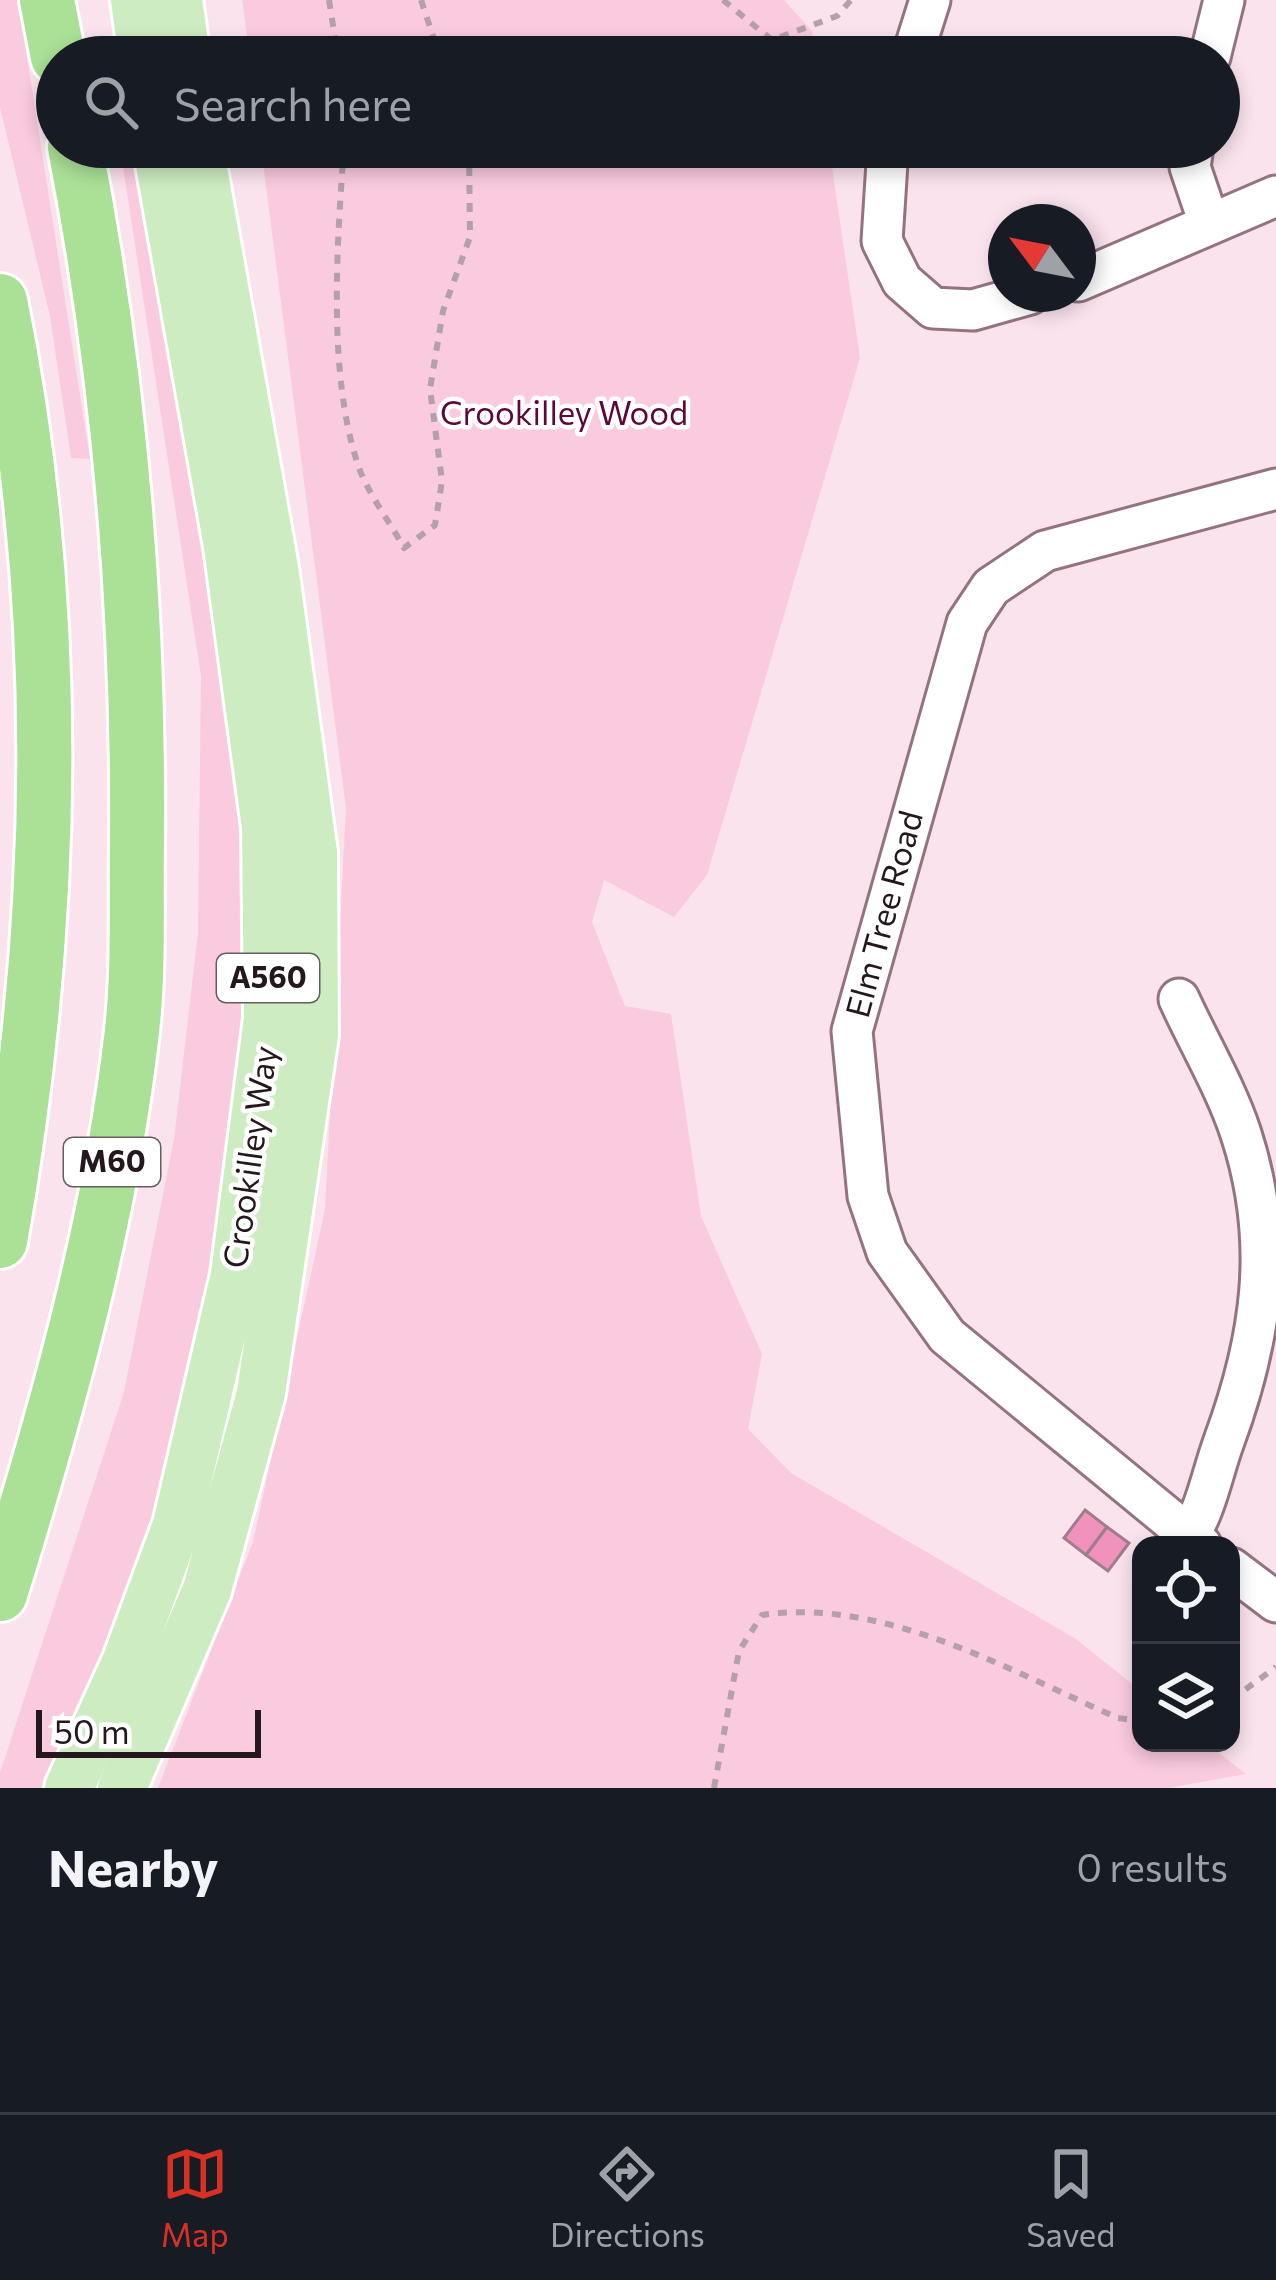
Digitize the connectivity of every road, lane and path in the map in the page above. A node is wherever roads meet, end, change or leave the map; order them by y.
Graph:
1 (47, 0) edge
2 (135, 0) edge
3 (178, 0) edge
4 (329, 0) edge
5 (421, 0) edge
6 (723, 0) edge
7 (850, 0) edge
8 (1224, 0) edge
9 (925, 3) edge
10 (54, 36) edge
11 (140, 36) edge
12 (183, 36) edge
13 (335, 36) edge
14 (433, 36) edge
15 (767, 36) edge
16 (783, 36) edge
17 (917, 36) edge
18 (1215, 36) edge
19 (78, 168) edge
20 (161, 168) edge
21 (203, 168) edge
22 (343, 168) edge
23 (469, 168) edge
24 (887, 168) edge
25 (1190, 168) edge
26 (1276, 196) edge
27 (1209, 223) junction
28 (1096, 272) edge
29 (0, 301) edge
30 (988, 306) edge
31 (1276, 489) edge
32 (0, 513) edge
33 (38, 620) junction
34 (1179, 999) dead end
35 (0, 1241) edge
36 (1190, 1536) edge
37 (1196, 1536) edge
38 (1240, 1575) edge
39 (0, 1594) edge
40 (1276, 1602) edge
41 (1276, 1667) edge
42 (1240, 1693) edge
43 (1132, 1720) edge
44 (69, 1788) edge
45 (122, 1788) edge
46 (714, 1788) edge

1 - 10 highway
2 - 11 main road
3 - 12 main road
4 - 13 path
5 - 14 path
6 - 15 path
7 - 16 path
8 - 18 street
9 - 17 street
19 - 39 highway, M60
20 - 44 main road, Crookilley Way / A560
21 - 45 main road, Crookilley Way / A560
22 - 23 path
24 - 30 street
25 - 27 street
26 - 27 street
27 - 28 street
29 - 33 highway, M60
31 - 36 street, Elm Tree Road
32 - 33 highway, M60
33 - 35 highway, M60
34 - 37 street
38 - 40 street
41 - 42 path
43 - 46 path

